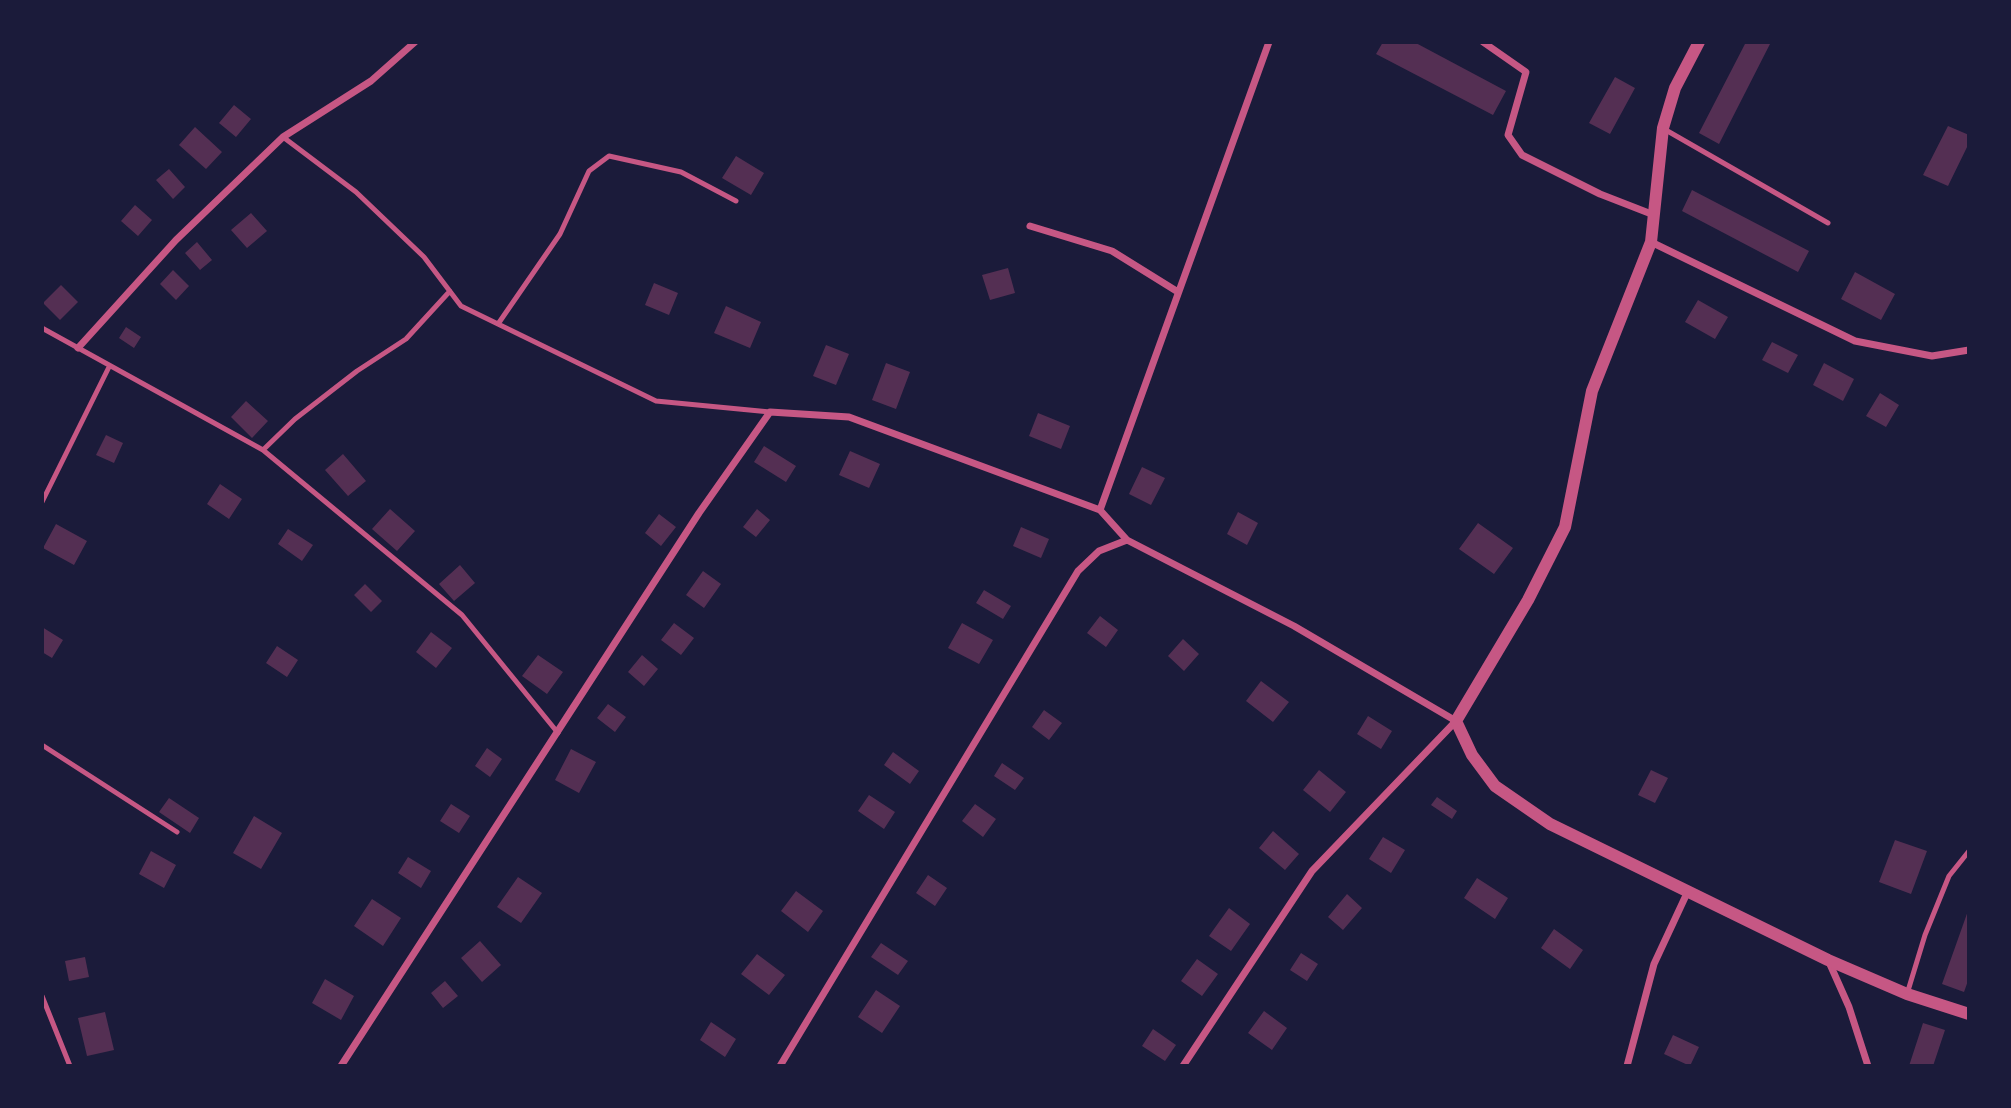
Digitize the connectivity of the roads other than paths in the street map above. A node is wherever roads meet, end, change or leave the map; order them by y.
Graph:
1 (415, 42) edge
2 (1269, 42) edge
3 (1483, 42) edge
4 (1699, 42) edge
5 (1662, 128) junction
6 (283, 137) junction
7 (736, 201) dead end
8 (1654, 215) junction
9 (1829, 223) dead end
10 (1030, 226) dead end
11 (1651, 242) junction
12 (450, 291) junction
13 (1178, 292) junction
14 (498, 324) junction
15 (42, 328) edge
16 (78, 348) junction
17 (1969, 350) edge
18 (110, 367) junction
19 (770, 412) junction
20 (263, 450) junction
21 (42, 502) edge
22 (1100, 510) junction
23 (1127, 540) junction
24 (1456, 721) junction
25 (558, 733) junction
26 (42, 745) edge
27 (177, 832) dead end
28 (1969, 851) edge
29 (1688, 891) junction
30 (1828, 960) junction
31 (1907, 994) junction
32 (42, 996) edge
33 (1969, 1014) edge
34 (70, 1066) edge
35 (341, 1066) edge
36 (780, 1066) edge
37 (1183, 1066) edge
38 (1627, 1066) edge
39 (1868, 1066) edge

1 - 6 street
2 - 13 street
3 - 8 street
4 - 5 street
5 - 8 street
5 - 9 lane
6 - 12 lane
6 - 16 street
7 - 14 lane
8 - 11 street
10 - 13 street
11 - 17 street
11 - 24 street
12 - 14 lane
12 - 20 lane
13 - 22 street
14 - 19 lane
15 - 16 lane
16 - 18 lane
18 - 20 lane
18 - 21 lane
19 - 22 street
19 - 25 street
20 - 25 lane
22 - 23 street
23 - 24 street
23 - 36 street
24 - 29 street
24 - 37 street
25 - 35 street
26 - 27 lane
28 - 31 lane
29 - 30 street
29 - 38 street
30 - 31 street
30 - 39 street
31 - 33 street
32 - 34 lane

